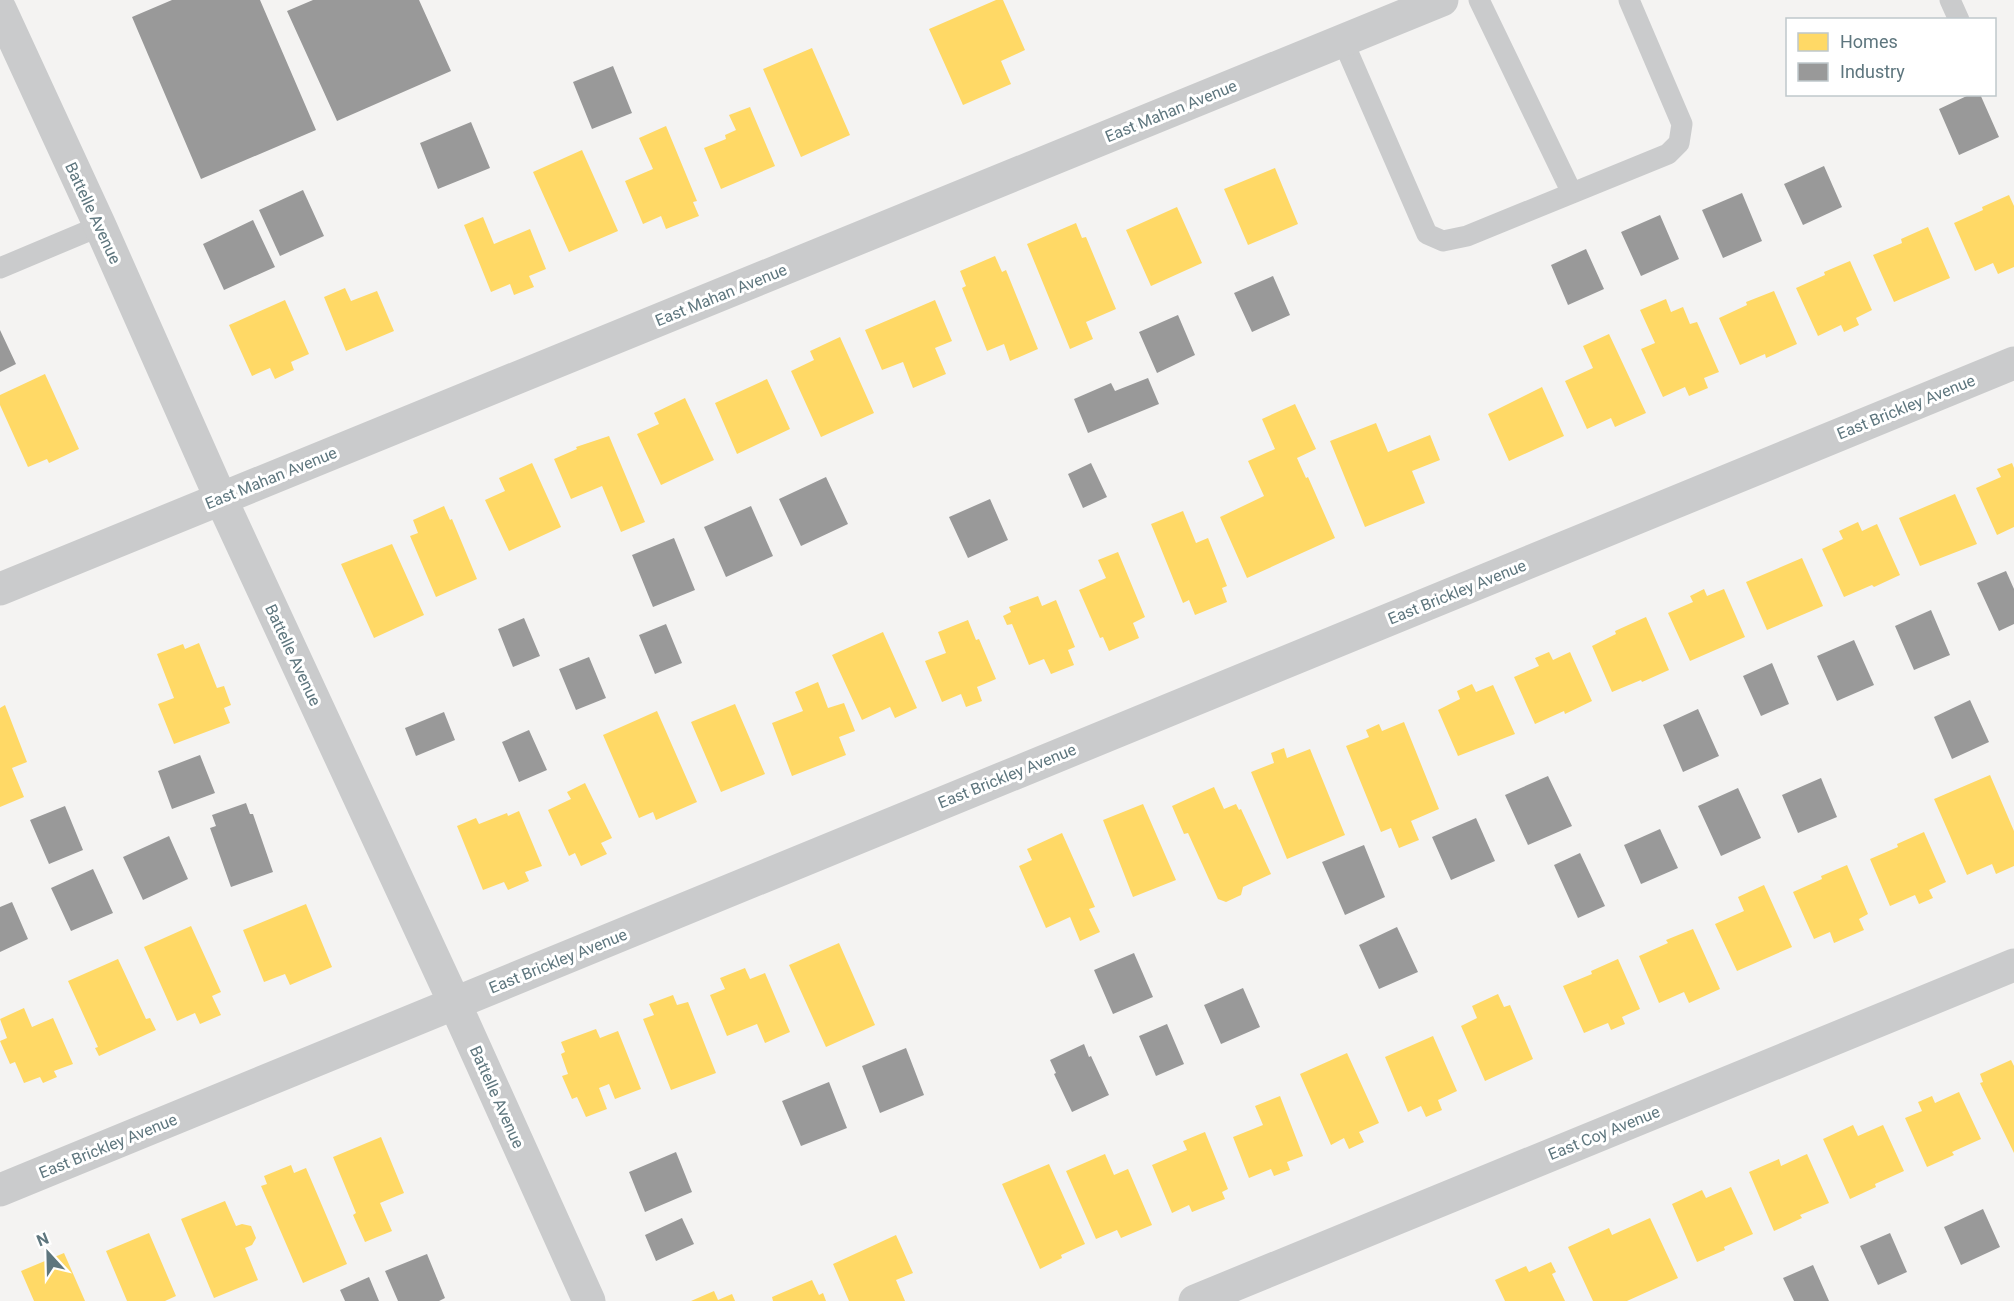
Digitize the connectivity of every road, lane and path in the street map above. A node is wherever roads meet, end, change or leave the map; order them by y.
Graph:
1 (1442, 0) edge
2 (1479, 0) edge
3 (1629, 0) edge
4 (1950, 0) edge
5 (0, 9) edge
6 (1958, 18) edge
7 (1343, 41) junction
8 (1572, 193) junction
9 (100, 226) junction
10 (0, 268) edge
11 (2014, 363) edge
12 (221, 499) junction
13 (0, 589) edge
14 (2014, 964) edge
15 (455, 1004) junction
16 (0, 1190) edge
17 (589, 1301) edge
18 (1195, 1301) edge

1 - 7 street, East Mahan Avenue
2 - 8 lane
3 - 8 lane
4 - 6 lane
5 - 9 street, Battelle Avenue
7 - 8 lane
7 - 12 street, East Mahan Avenue
9 - 10 lane
9 - 12 street, Battelle Avenue
11 - 15 street, East Brickley Avenue
12 - 13 street, East Mahan Avenue
12 - 15 street, Battelle Avenue
14 - 18 street, East Coy Avenue
15 - 16 street, East Brickley Avenue
15 - 17 street, Battelle Avenue

